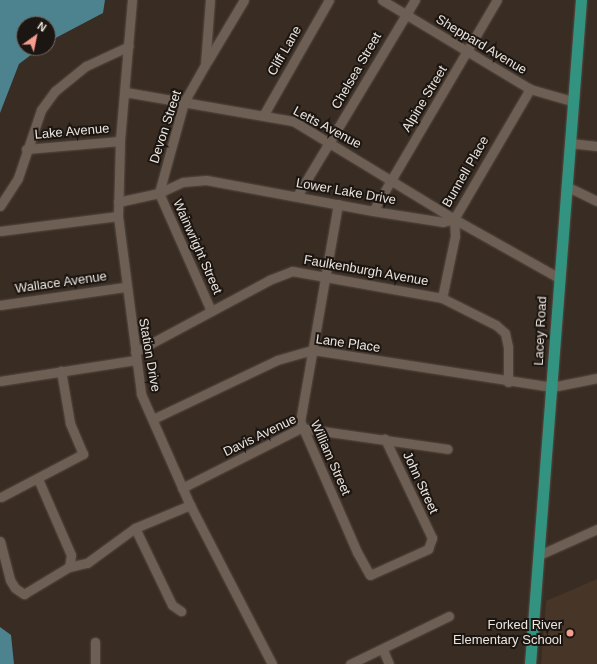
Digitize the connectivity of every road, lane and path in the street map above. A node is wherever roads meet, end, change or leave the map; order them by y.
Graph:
1 (132, 0) edge
2 (210, 0) edge
3 (244, 0) edge
4 (329, 0) edge
5 (382, 0) edge
6 (415, 0) edge
7 (497, 0) edge
8 (581, 0) edge
9 (405, 15) junction
10 (129, 46) junction
11 (468, 52) junction
12 (205, 65) junction
13 (530, 89) junction
14 (125, 92) junction
15 (572, 101) junction
16 (184, 102) junction
17 (264, 114) junction
18 (120, 141) junction
19 (330, 142) junction
20 (568, 143) junction
21 (597, 146) edge
22 (26, 150) junction
23 (393, 180) junction
24 (566, 186) junction
25 (159, 193) junction
26 (297, 196) junction
27 (597, 201) edge
28 (118, 202) junction
29 (338, 204) junction
30 (0, 206) edge
31 (373, 211) junction
32 (118, 216) junction
33 (454, 219) junction
34 (0, 231) edge
35 (326, 276) junction
36 (558, 278) junction
37 (125, 287) junction
38 (442, 298) junction
39 (0, 305) edge
40 (211, 311) junction
41 (313, 350) junction
42 (135, 356) junction
43 (61, 371) junction
44 (597, 378) edge
45 (0, 381) edge
46 (508, 382) junction
47 (552, 387) junction
48 (153, 419) junction
49 (301, 428) junction
50 (385, 440) junction
51 (448, 449) dead end
52 (38, 479) junction
53 (182, 488) junction
54 (0, 496) edge
55 (190, 505) junction
56 (135, 528) junction
57 (597, 529) edge
58 (432, 538) joint
59 (0, 541) edge
60 (539, 555) junction
61 (69, 567) junction
62 (181, 611) dead end
63 (449, 616) dead end
64 (95, 642) dead end
65 (383, 650) junction
66 (96, 664) edge
67 (272, 664) edge
68 (350, 664) edge
69 (390, 664) edge
70 (530, 664) edge

1 - 10 street, Station Drive
2 - 12 street, Devon Street
3 - 12 street
4 - 17 street, Cliff Lane
5 - 9 street, Sheppard Avenue
6 - 9 street, Chelsea Street
7 - 11 street, Alpine Street
8 - 15 main road, Lacey Road
9 - 11 street, Sheppard Avenue
9 - 19 street, Chelsea Street
10 - 14 street, Station Drive
10 - 22 street
11 - 13 street, Sheppard Avenue
11 - 23 street, Alpine Street
12 - 16 street, Devon Street
13 - 15 street, Sheppard Avenue
13 - 33 street, Bunnell Place
14 - 16 street, Letts Avenue
14 - 18 street, Station Drive
15 - 20 main road, Lacey Road
16 - 17 street, Letts Avenue
16 - 25 street, Devon Street
17 - 19 street, Letts Avenue
18 - 22 street, Lake Avenue
18 - 28 street, Station Drive
19 - 23 street, Letts Avenue
19 - 26 street, Chelsea Street
20 - 21 street
20 - 24 main road, Lacey Road
22 - 30 street
23 - 31 street, Alpine Street
23 - 33 street, Letts Avenue
24 - 27 street
24 - 36 main road, Lacey Road
25 - 26 street, Lower Lake Drive
25 - 28 street, Lower Lake Drive
25 - 40 street, Wainwright Street
26 - 29 street, Lower Lake Drive
28 - 32 street, Station Drive
29 - 31 street, Lower Lake Drive
29 - 35 street, William Street
31 - 33 street, Lower Lake Drive
32 - 34 street
32 - 37 street, Station Drive
33 - 36 street
33 - 38 street, Bunnell Place
35 - 38 street, Faulkenburgh Avenue
35 - 40 street, Faulkenburgh Avenue
35 - 41 street, William Street
36 - 47 main road, Lacey Road
37 - 39 street, Wallace Avenue
37 - 42 street, Station Drive
38 - 46 street, Faulkenburgh Avenue
40 - 42 street, Faulkenburgh Avenue
41 - 46 street, Lane Place
41 - 48 street, Lane Place
41 - 49 street, William Street
42 - 43 street, Faulkenburgh Avenue
42 - 48 street, Station Drive
43 - 45 street, Faulkenburgh Avenue
43 - 52 street
44 - 47 street, Lane Place
46 - 47 street, Lane Place
47 - 60 main road, Lacey Road
48 - 53 street, Station Drive
49 - 50 street, Davis Avenue
49 - 53 street, Davis Avenue
49 - 58 street, William Street
50 - 51 street, Davis Avenue
50 - 58 street, John Street
52 - 54 street
52 - 61 street
53 - 55 street, Station Drive
55 - 56 street
55 - 67 street, Station Drive
56 - 61 street
56 - 62 street
57 - 60 street
59 - 61 street
60 - 70 main road, Lacey Road
63 - 65 street
64 - 66 street
65 - 68 street
65 - 69 street

